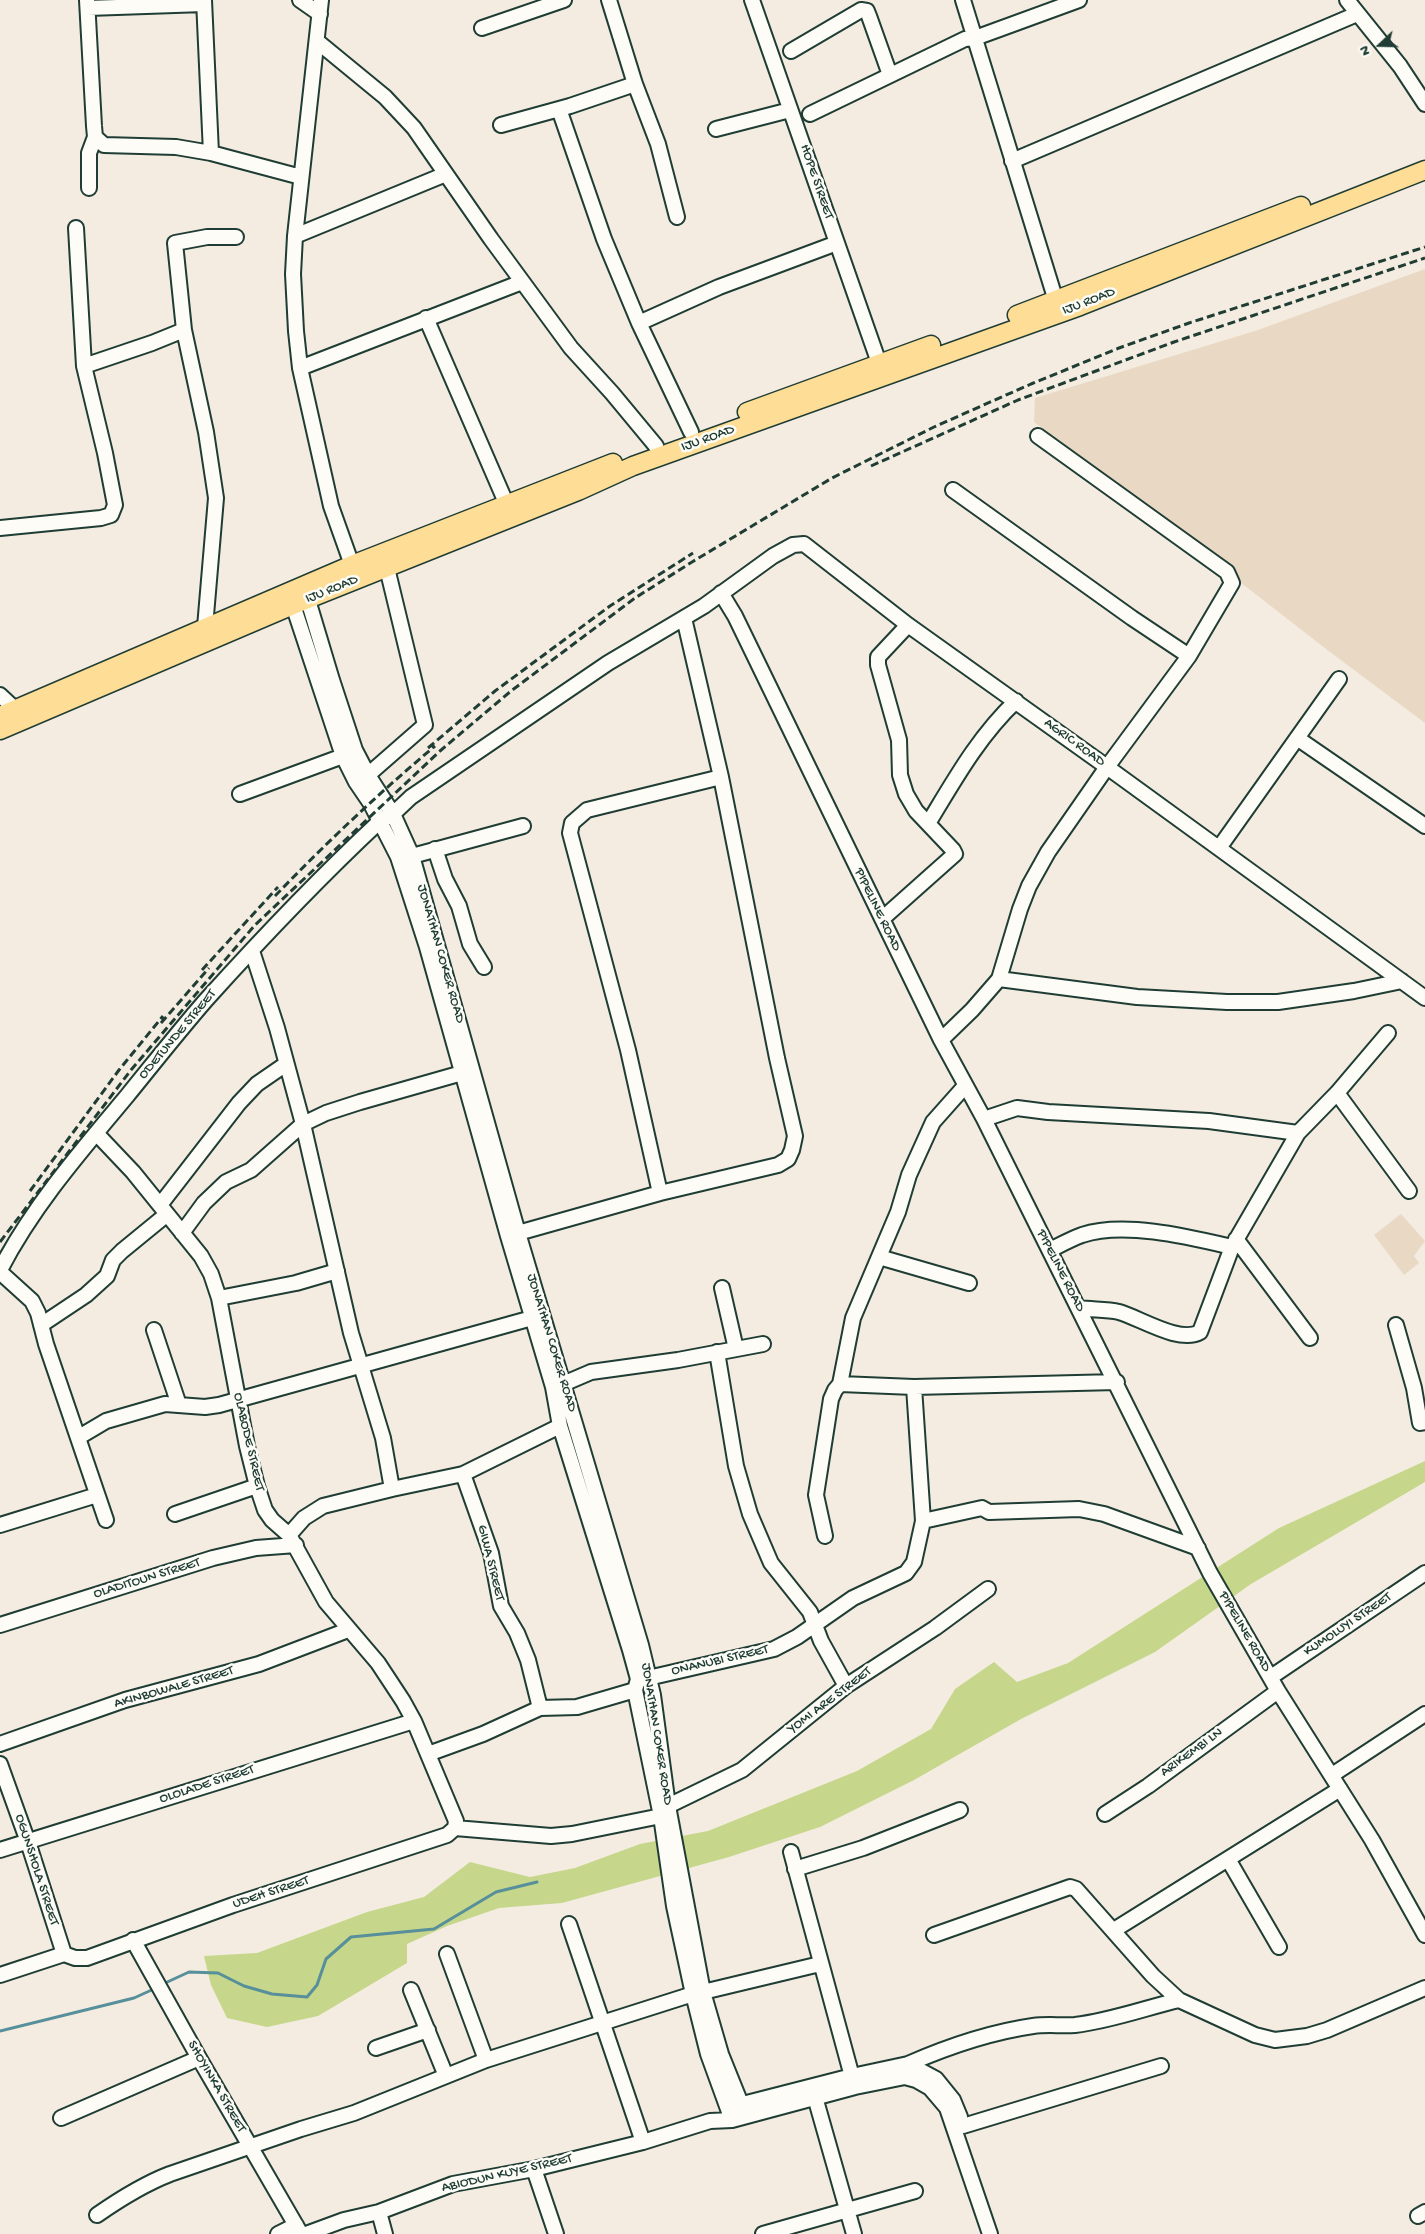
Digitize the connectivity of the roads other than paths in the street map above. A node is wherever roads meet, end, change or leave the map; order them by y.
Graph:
1 (300, 0) edge
2 (321, 0) edge
3 (564, 0) edge
4 (609, 0) edge
5 (752, 0) edge
6 (963, 0) edge
7 (1080, 0) edge
8 (1347, 0) edge
9 (204, 2) edge
10 (88, 4) edge
11 (320, 14) junction
12 (1357, 14) junction
13 (482, 28) dead end
14 (975, 38) junction
15 (318, 42) junction
16 (791, 51) dead end
17 (890, 75) junction
18 (635, 84) junction
19 (1425, 104) edge
20 (560, 109) junction
21 (790, 110) junction
22 (810, 114) dead end
23 (501, 125) dead end
24 (716, 129) dead end
25 (95, 137) junction
26 (211, 153) junction
27 (1425, 158) edge
28 (1012, 161) junction
29 (1414, 170) edge
30 (446, 174) junction
31 (301, 176) junction
32 (89, 188) dead end
33 (677, 218) dead end
34 (76, 228) dead end
35 (295, 236) junction
36 (236, 237) dead end
37 (837, 243) junction
38 (522, 282) junction
39 (1056, 301) junction
40 (426, 318) junction
41 (639, 323) junction
42 (184, 330) junction
43 (879, 364) junction
44 (84, 366) junction
45 (300, 368) junction
46 (691, 432) junction
47 (1038, 436) dead end
48 (656, 446) junction
49 (953, 490) dead end
50 (507, 505) junction
51 (0, 528) edge
52 (352, 565) junction
53 (387, 568) junction
54 (721, 593) junction
55 (299, 596) junction
56 (684, 618) junction
57 (908, 625) junction
58 (205, 627) junction
59 (1189, 656) junction
60 (1339, 679) dead end
61 (0, 694) edge
62 (1016, 701) junction
63 (8, 713) edge
64 (0, 730) edge
65 (1297, 738) junction
66 (343, 756) junction
67 (1107, 766) junction
68 (368, 775) junction
69 (721, 778) junction
70 (358, 785) junction
71 (240, 794) dead end
72 (387, 817) junction
73 (929, 822) junction
74 (523, 826) dead end
75 (1425, 826) edge
76 (1220, 848) junction
77 (435, 850) junction
78 (412, 856) junction
79 (882, 919) junction
80 (252, 951) junction
81 (484, 967) dead end
82 (999, 979) junction
83 (1402, 980) junction
84 (1425, 998) edge
85 (1388, 1033) dead end
86 (940, 1040) junction
87 (286, 1064) junction
88 (462, 1073) junction
89 (965, 1086) junction
90 (1337, 1093) junction
91 (984, 1118) junction
92 (303, 1124) junction
93 (96, 1133) junction
94 (1298, 1133) junction
95 (1410, 1191) dead end
96 (660, 1192) junction
97 (163, 1210) junction
98 (182, 1233) junction
99 (518, 1233) junction
100 (1234, 1243) junction
101 (1050, 1250) junction
102 (879, 1257) junction
103 (0, 1271) edge
104 (337, 1271) junction
105 (969, 1282) dead end
106 (722, 1288) dead end
107 (219, 1298) junction
108 (1080, 1308) junction
109 (532, 1318) junction
110 (1396, 1324) dead end
111 (41, 1325) junction
112 (154, 1330) dead end
113 (1310, 1338) dead end
114 (764, 1344) dead end
115 (736, 1349) junction
116 (717, 1352) junction
117 (361, 1367) junction
118 (1116, 1382) junction
119 (564, 1384) junction
120 (840, 1384) junction
121 (914, 1387) junction
122 (238, 1399) junction
123 (179, 1405) junction
124 (1425, 1422) edge
125 (560, 1426) junction
126 (78, 1437) junction
127 (463, 1474) junction
128 (257, 1486) junction
129 (392, 1489) junction
130 (97, 1495) junction
131 (175, 1514) dead end
132 (2, 1519) edge
133 (106, 1520) dead end
134 (923, 1521) junction
135 (825, 1536) dead end
136 (292, 1540) junction
137 (1198, 1548) junction
138 (1425, 1573) edge
139 (988, 1588) dead end
140 (815, 1624) junction
141 (0, 1625) edge
142 (348, 1630) junction
143 (1271, 1677) junction
144 (648, 1678) junction
145 (846, 1686) junction
146 (634, 1690) junction
147 (1278, 1691) junction
148 (540, 1708) junction
149 (1425, 1714) edge
150 (414, 1721) junction
151 (0, 1744) edge
152 (428, 1754) junction
153 (0, 1764) edge
154 (1332, 1776) junction
155 (1340, 1788) junction
156 (960, 1810) dead end
157 (664, 1811) junction
158 (1105, 1814) dead end
159 (455, 1828) junction
160 (28, 1842) junction
161 (0, 1850) edge
162 (791, 1852) dead end
163 (1228, 1859) junction
164 (795, 1870) junction
165 (568, 1924) dead end
166 (1114, 1930) junction
167 (934, 1935) dead end
168 (1425, 1935) edge
169 (134, 1940) junction
170 (1279, 1947) dead end
171 (64, 1954) junction
172 (447, 1954) dead end
173 (820, 1964) junction
174 (0, 1975) edge
175 (1425, 1988) edge
176 (411, 1990) dead end
177 (698, 1993) junction
178 (1179, 2000) junction
179 (603, 2023) junction
180 (428, 2030) junction
181 (376, 2048) dead end
182 (199, 2058) junction
183 (486, 2060) junction
184 (1161, 2066) dead end
185 (907, 2070) junction
186 (446, 2076) junction
187 (853, 2081) junction
188 (814, 2092) junction
189 (744, 2110) junction
190 (729, 2114) junction
191 (61, 2118) dead end
192 (963, 2126) junction
193 (642, 2142) junction
194 (251, 2147) junction
195 (534, 2169) junction
196 (915, 2192) dead end
197 (847, 2211) junction
198 (378, 2212) junction
199 (97, 2215) dead end
200 (301, 2231) edge
201 (278, 2234) edge
202 (385, 2234) edge
203 (556, 2234) edge
204 (764, 2234) edge
205 (854, 2234) edge
206 (990, 2234) edge
207 (999, 2234) edge

1 - 11 street
2 - 11 street
3 - 13 street
4 - 18 street
5 - 21 street, HOPE STREET
6 - 14 street
7 - 14 street
8 - 12 street
9 - 10 street
9 - 26 street
10 - 25 street
11 - 15 street
12 - 19 street
12 - 28 street
14 - 17 street
14 - 28 street
15 - 30 street
15 - 31 street
16 - 17 street
17 - 22 street
18 - 20 street
18 - 33 street
20 - 23 street
20 - 41 street
21 - 24 street
21 - 37 street, HOPE STREET
25 - 26 street
25 - 32 street
26 - 31 street
27 - 29 main road, IJU ROAD
28 - 39 street
29 - 39 main road, IJU ROAD
29 - 53 main road, IJU ROAD
30 - 35 street
30 - 38 street
31 - 35 street
34 - 44 street
35 - 45 street
36 - 42 street
37 - 41 street
37 - 43 street, HOPE STREET
38 - 40 street
38 - 48 street
39 - 43 main road, IJU ROAD
40 - 45 street
40 - 50 street
41 - 46 street
42 - 44 street
42 - 58 street
43 - 46 main road, IJU ROAD
44 - 51 street
45 - 52 street
46 - 48 main road, IJU ROAD
47 - 59 street
48 - 50 main road, IJU ROAD
49 - 59 street
50 - 52 main road, IJU ROAD
52 - 55 main road, IJU ROAD
53 - 55 main road, IJU ROAD
53 - 68 street
54 - 56 street, ODETUNDE STREET
54 - 57 street, AGRIC ROAD
54 - 79 street, PIPELINE ROAD
55 - 58 main road, IJU ROAD
55 - 64 main road, IJU ROAD
55 - 66 street, JONATHAN COKER ROAD
55 - 68 street, JONATHAN COKER ROAD
56 - 69 street
56 - 72 street, ODETUNDE STREET
57 - 62 street, AGRIC ROAD
57 - 73 street
58 - 63 main road, IJU ROAD
59 - 67 street
60 - 65 street
61 - 63 street
62 - 67 street, AGRIC ROAD
62 - 73 street
65 - 75 street
65 - 76 street
66 - 70 street, JONATHAN COKER ROAD
66 - 71 street
67 - 76 street, AGRIC ROAD
67 - 82 street
68 - 70 street
68 - 72 street, JONATHAN COKER ROAD
69 - 96 street
69 - 96 street
70 - 72 street, JONATHAN COKER ROAD
72 - 78 street, JONATHAN COKER ROAD
72 - 80 street, ODETUNDE STREET
72 - 88 street, JONATHAN COKER ROAD
73 - 79 street
74 - 77 street
76 - 83 street, AGRIC ROAD
77 - 78 street
77 - 81 street
78 - 99 street, JONATHAN COKER ROAD
79 - 86 street, PIPELINE ROAD
80 - 87 street
80 - 93 street, ODETUNDE STREET
82 - 83 street
82 - 86 street
83 - 84 street, AGRIC ROAD
85 - 90 street
86 - 89 street, PIPELINE ROAD
87 - 92 street
87 - 97 street
88 - 92 street
88 - 109 street, JONATHAN COKER ROAD
89 - 91 street, PIPELINE ROAD
89 - 102 street
90 - 94 street
90 - 95 street
91 - 94 street
91 - 101 street, PIPELINE ROAD
92 - 98 street
92 - 104 street
93 - 97 street, OLABODE STREET
93 - 103 street, ODETUNDE STREET
94 - 100 street
96 - 99 street
97 - 98 street, OLABODE STREET
97 - 111 street
98 - 107 street, OLABODE STREET
99 - 119 street, JONATHAN COKER ROAD
100 - 101 street
100 - 108 street
100 - 113 street
101 - 108 street, PIPELINE ROAD
102 - 105 street
102 - 120 street
103 - 111 street
104 - 107 street
104 - 117 street
106 - 115 street
107 - 122 street, OLABODE STREET
108 - 118 street, PIPELINE ROAD
109 - 117 street
109 - 125 street, JONATHAN COKER ROAD
110 - 124 street
111 - 126 street
112 - 123 street
114 - 115 street
115 - 116 street
116 - 119 street
116 - 140 street
117 - 122 street
117 - 129 street
118 - 121 street
118 - 137 street, PIPELINE ROAD
119 - 144 street, JONATHAN COKER ROAD
120 - 121 street
120 - 135 street
121 - 134 street, ONANUBI STREET
122 - 123 street
122 - 128 street, OLABODE STREET
123 - 126 street
125 - 127 street
125 - 146 street, JONATHAN COKER ROAD
126 - 130 street
127 - 129 street
127 - 148 street, GIWA STREET
128 - 131 street
128 - 136 street, OLABODE STREET
129 - 136 street
130 - 132 street
130 - 133 street
134 - 137 street
134 - 140 street, ONANUBI STREET
136 - 141 street, OLADITOUN STREET
136 - 142 street, OLABODE STREET
137 - 143 street, PIPELINE ROAD
138 - 143 street, KUMOLUYI STREET
139 - 145 street, YOMI ARE STREET
140 - 144 street, ONANUBI STREET
140 - 145 street
142 - 150 street, OLABODE STREET
142 - 151 street, AKINBOWALE STREET
143 - 147 street, PIPELINE ROAD
144 - 157 street, JONATHAN COKER ROAD
145 - 157 street, YOMI ARE STREET
146 - 148 street
146 - 157 street, JONATHAN COKER ROAD
147 - 154 street, PIPELINE ROAD
147 - 158 street, ARIKEMBI LN
148 - 152 street
149 - 154 street
150 - 152 street, OLABODE STREET
150 - 160 street, OLOLADE STREET
152 - 159 street, OLABODE STREET
153 - 160 street, OGUNSHOLA STREET
154 - 155 street, PIPELINE ROAD
155 - 163 street
155 - 168 street, PIPELINE ROAD
156 - 164 street
157 - 159 street, YOMI ARE STREET
157 - 177 street, JONATHAN COKER ROAD
159 - 169 street, UDEH STREET
160 - 161 street, OLOLADE STREET
160 - 171 street, OGUNSHOLA STREET
162 - 164 street
163 - 166 street
163 - 170 street
164 - 173 street
165 - 179 street
166 - 167 street
166 - 178 street
169 - 171 street, UDEH STREET
169 - 182 street, SHOYINKA STREET
171 - 174 street
172 - 183 street
173 - 177 street
173 - 187 street
175 - 178 street
176 - 180 street
177 - 179 street
177 - 189 street, JONATHAN COKER ROAD
177 - 190 street, JONATHAN COKER ROAD
178 - 185 street, ABIODUN KUYE STREET
179 - 183 street
179 - 193 street
180 - 181 street
180 - 186 street
182 - 191 street
182 - 194 street, SHOYINKA STREET
183 - 186 street
184 - 192 street
185 - 187 street, ABIODUN KUYE STREET
185 - 192 street
185 - 206 street
186 - 194 street
187 - 188 street, ABIODUN KUYE STREET
188 - 189 street, ABIODUN KUYE STREET
188 - 197 street
189 - 190 street, ABIODUN KUYE STREET
190 - 193 street, ABIODUN KUYE STREET
192 - 207 street
193 - 195 street, ABIODUN KUYE STREET
194 - 199 street
194 - 200 street, SHOYINKA STREET
195 - 198 street, ABIODUN KUYE STREET
195 - 203 street
196 - 197 street
197 - 204 street
197 - 205 street
198 - 200 street, ABIODUN KUYE STREET
198 - 202 street
200 - 201 street, ABIODUN KUYE STREET

